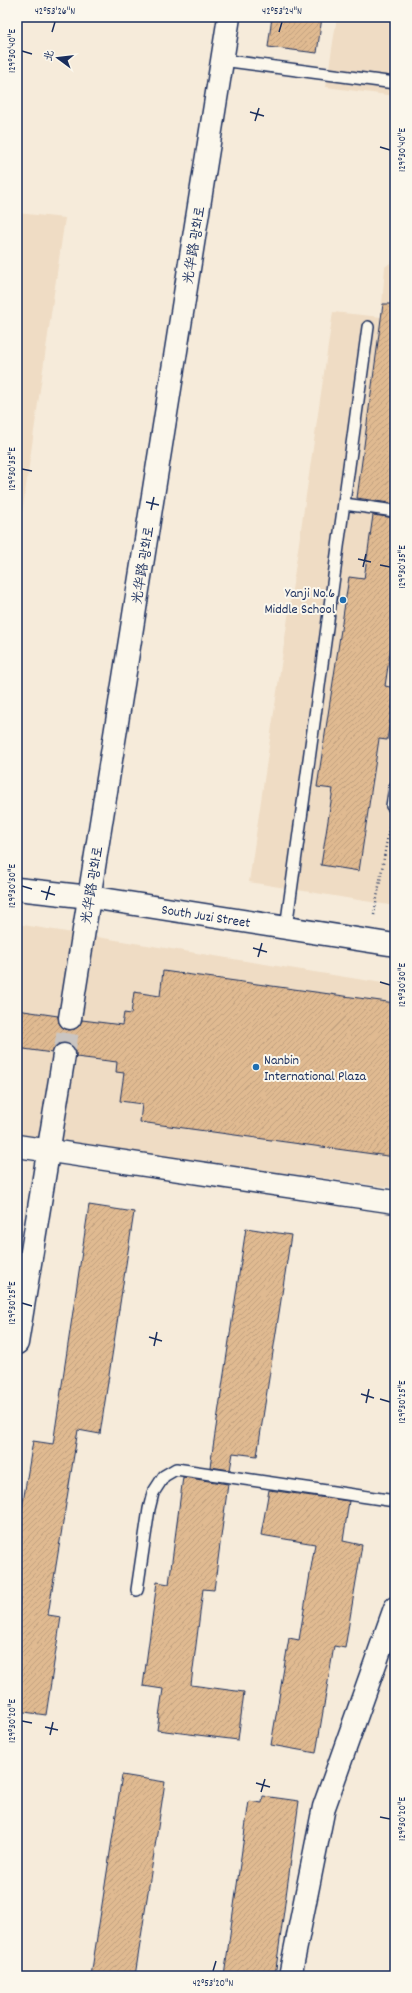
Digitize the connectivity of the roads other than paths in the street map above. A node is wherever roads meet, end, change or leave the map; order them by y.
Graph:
1 (229, 17) edge
2 (222, 60) junction
3 (395, 83) edge
4 (368, 327) dead end
5 (344, 504) junction
6 (395, 511) edge
7 (395, 787) edge
8 (394, 806) edge
9 (17, 889) edge
10 (90, 897) junction
11 (286, 928) junction
12 (395, 945) edge
13 (70, 1018) tunnel mouth
14 (64, 1055) tunnel mouth
15 (17, 1146) edge
16 (49, 1150) junction
17 (395, 1202) edge
18 (17, 1343) edge
19 (395, 1501) edge
20 (137, 1590) dead end
21 (395, 1608) edge
22 (290, 1976) edge

1 - 2 street, 光华路 광화로
2 - 3 lane
2 - 10 street, 光华路 광화로
4 - 5 lane
5 - 6 lane
5 - 11 lane
7 - 8 lane
9 - 10 street, South Juzi Street
10 - 11 street, South Juzi Street
10 - 13 street, 光华路 광화로
11 - 12 street, South Juzi Street
14 - 16 street
15 - 16 street
16 - 17 street
16 - 18 street
19 - 20 lane
21 - 22 street

